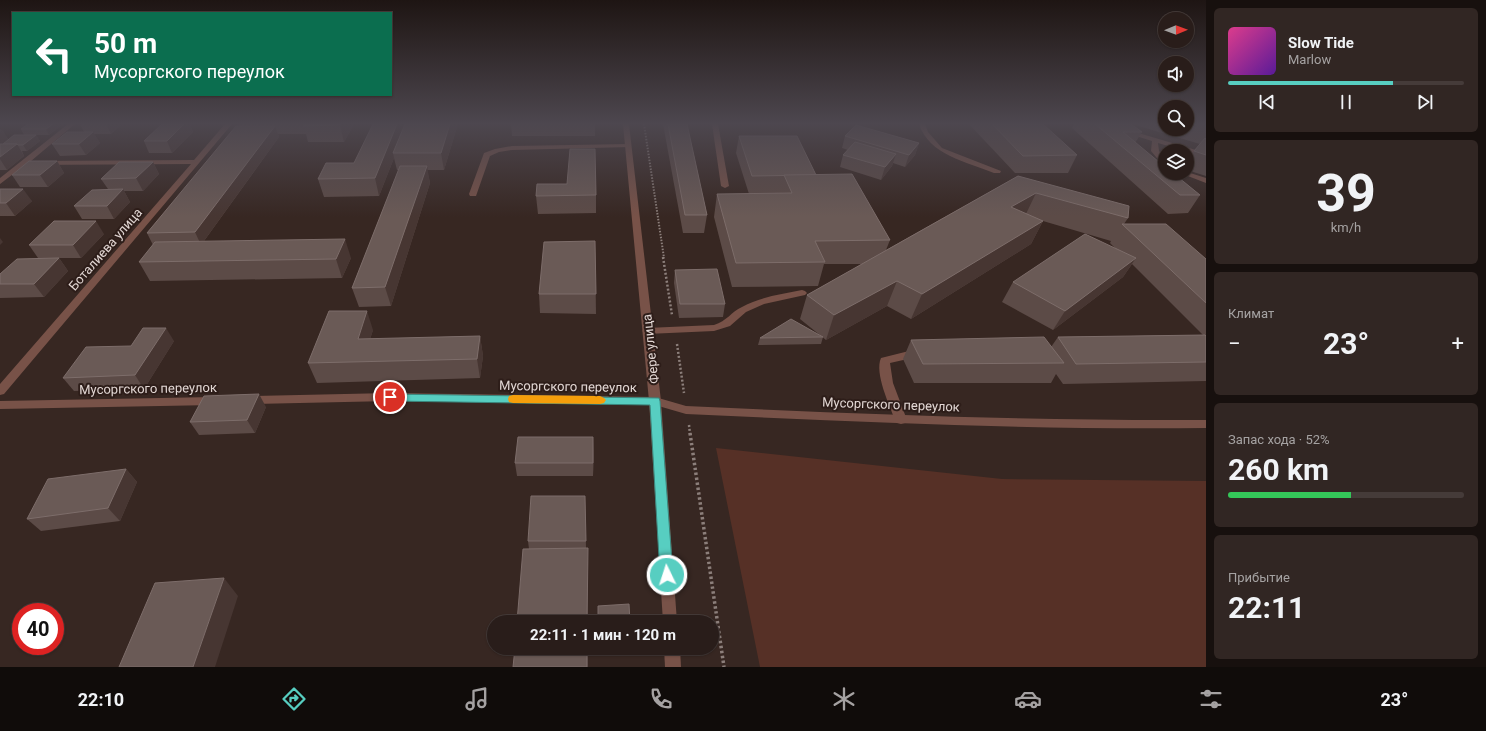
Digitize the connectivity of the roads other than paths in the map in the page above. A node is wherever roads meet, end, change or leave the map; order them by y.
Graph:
1 (34, 155) edge
2 (202, 155) edge
3 (487, 155) edge
4 (629, 155) edge
5 (720, 155) edge
6 (956, 155) edge
7 (196, 162) junction
8 (24, 163) junction
9 (997, 171) dead end
10 (1194, 177) edge
11 (1206, 181) edge
12 (0, 182) edge
13 (725, 186) dead end
14 (473, 194) dead end
15 (802, 293) dead end
16 (648, 331) junction
17 (926, 351) edge
18 (0, 391) edge
19 (223, 400) edge
20 (239, 400) edge
21 (655, 401) junction
22 (0, 405) edge
23 (901, 420) junction
24 (1206, 424) edge
25 (670, 615) edge
26 (672, 655) edge
27 (673, 667) edge

1 - 8 street
2 - 7 street, Боталиева улица
3 - 14 street
4 - 16 street, Фере улица
5 - 13 street
6 - 9 street
7 - 8 street
7 - 18 street, Боталиева улица
8 - 12 street
10 - 11 street
15 - 16 street
16 - 21 street, Фере улица
17 - 23 street
19 - 22 street, Мусоргского переулок
20 - 21 street, Мусоргского переулок
21 - 23 street, Мусоргского переулок
21 - 25 street, Фере улица
23 - 24 street, Мусоргского переулок
26 - 27 street

